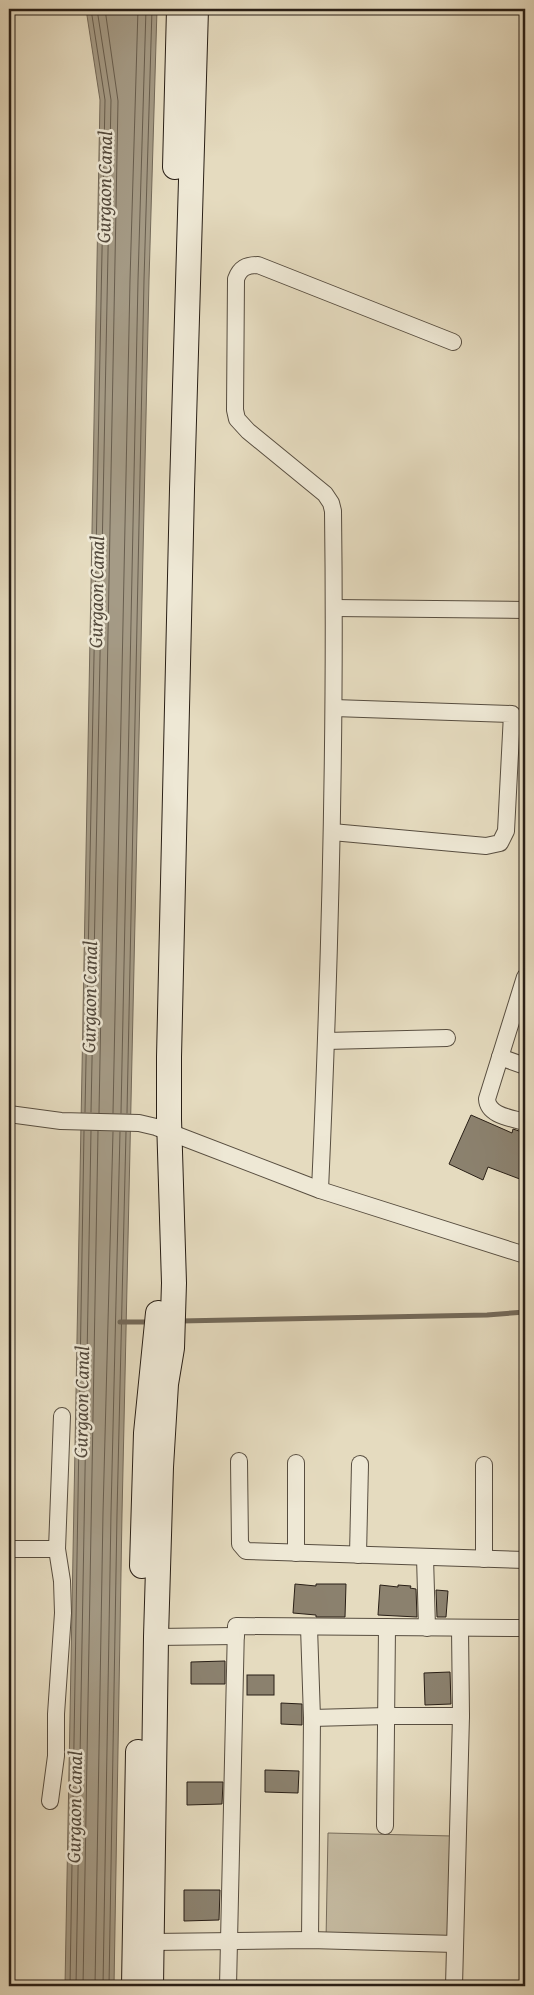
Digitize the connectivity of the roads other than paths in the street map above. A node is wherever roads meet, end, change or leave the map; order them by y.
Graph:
1 (179, 9) edge
2 (196, 9) edge
3 (453, 342) dead end
4 (334, 608) junction
5 (525, 610) edge
6 (334, 708) junction
7 (332, 832) junction
8 (525, 977) edge
9 (521, 1000) edge
10 (447, 1038) dead end
11 (326, 1041) junction
12 (500, 1058) junction
13 (525, 1066) edge
14 (9, 1114) edge
15 (525, 1122) edge
16 (155, 1127) junction
17 (320, 1190) junction
18 (525, 1255) edge
19 (164, 1347) junction
20 (62, 1416) dead end
21 (240, 1461) dead end
22 (296, 1463) dead end
23 (360, 1464) dead end
24 (484, 1465) dead end
25 (9, 1549) edge
26 (57, 1549) junction
27 (296, 1553) junction
28 (358, 1555) junction
29 (426, 1557) junction
30 (484, 1560) junction
31 (525, 1560) edge
32 (309, 1627) junction
33 (387, 1627) junction
34 (428, 1628) junction
35 (460, 1628) junction
36 (525, 1628) edge
37 (236, 1636) junction
38 (156, 1637) junction
39 (387, 1716) junction
40 (461, 1716) junction
41 (312, 1718) junction
42 (50, 1801) dead end
43 (386, 1826) dead end
44 (229, 1940) junction
45 (310, 1940) junction
46 (152, 1942) junction
47 (455, 1944) junction
48 (134, 1986) edge
49 (152, 1986) edge
50 (228, 1986) edge
51 (454, 1986) edge

1 - 16 main road
2 - 16 main road
3 - 4 street
4 - 5 street
4 - 6 street
6 - 7 street
6 - 7 street
7 - 11 street
8 - 9 street
9 - 12 street
10 - 11 street
11 - 17 street
12 - 13 street
12 - 15 street
14 - 16 street
16 - 17 street
16 - 19 main road
17 - 18 street
19 - 38 main road
19 - 48 main road
20 - 26 street
21 - 27 street
22 - 27 street
23 - 28 street
24 - 30 street
25 - 26 street
26 - 42 street
27 - 28 street
28 - 29 street
29 - 30 street
29 - 34 street
30 - 31 street
32 - 33 street
32 - 37 street
32 - 41 street
33 - 34 street
33 - 39 street
34 - 35 street
35 - 36 street
35 - 40 street
37 - 38 street
37 - 44 street
38 - 46 main road
39 - 40 street
39 - 41 street
39 - 43 street
40 - 47 street
41 - 45 street
44 - 45 street
44 - 46 street
44 - 50 street
45 - 47 street
46 - 49 main road
47 - 51 street

